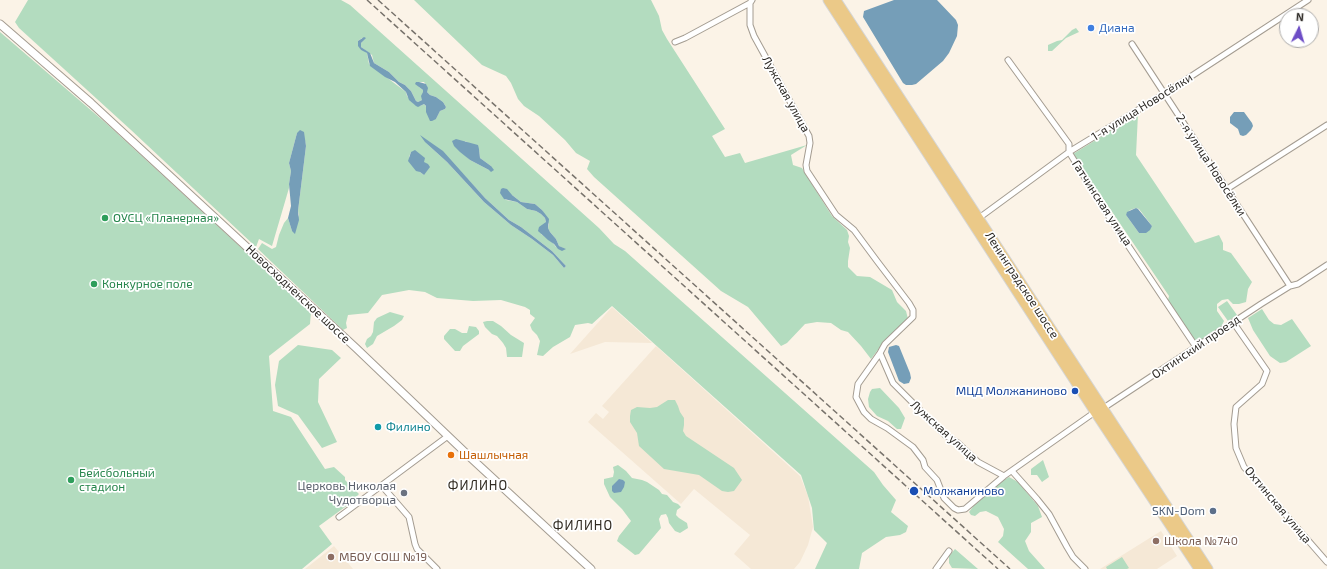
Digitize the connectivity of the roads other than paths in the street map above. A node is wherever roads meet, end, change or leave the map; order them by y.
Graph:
1 (828, 0) edge
2 (836, 0) edge
3 (1308, 0) edge
4 (751, 1) edge
5 (0, 24) edge
6 (675, 42) dead end
7 (1132, 44) dead end
8 (1008, 60) dead end
9 (1164, 94) junction
10 (1327, 125) edge
11 (1069, 152) junction
12 (1227, 189) junction
13 (979, 218) junction
14 (1327, 266) edge
15 (1290, 286) junction
16 (1233, 322) junction
17 (1196, 347) junction
18 (880, 353) junction
19 (1099, 410) junction
20 (448, 436) junction
21 (1012, 471) junction
22 (1004, 476) junction
23 (382, 486) junction
24 (339, 517) dead end
25 (949, 551) dead end
26 (1327, 562) edge
27 (437, 569) edge
28 (591, 569) edge
29 (936, 569) edge
30 (1085, 569) edge
31 (1199, 569) edge
32 (1208, 569) edge

1 - 19 highway, Ленинградское шоссе
2 - 13 highway, Ленинградское шоссе
3 - 9 street, 1-я улица Новосёлки
4 - 6 street
4 - 18 street, Лужская улица
5 - 20 main road, Новосходненское шоссе
7 - 9 street, 2-я улица Новосёлки
8 - 11 street, Гатчинская улица
9 - 11 street, 1-я улица Новосёлки
9 - 12 street, 2-я улица Новосёлки
10 - 12 street
11 - 13 street, 1-я улица Новосёлки
11 - 17 street, Гатчинская улица
12 - 15 street, 2-я улица Новосёлки
13 - 19 highway, Ленинградское шоссе
14 - 15 street, Охтинский проезд
15 - 16 street, Охтинский проезд
16 - 17 street, Охтинский проезд
16 - 26 street, Охтинская улица
17 - 19 street, Охтинский проезд
18 - 22 street, Лужская улица
18 - 22 street, Лужская улица
19 - 21 street, Охтинский проезд
19 - 31 highway, Ленинградское шоссе
19 - 32 highway, Ленинградское шоссе
20 - 23 street
20 - 28 main road, Новосходненское шоссе
21 - 22 street, Охтинский проезд
21 - 30 street
23 - 24 street
23 - 27 street
25 - 29 street

